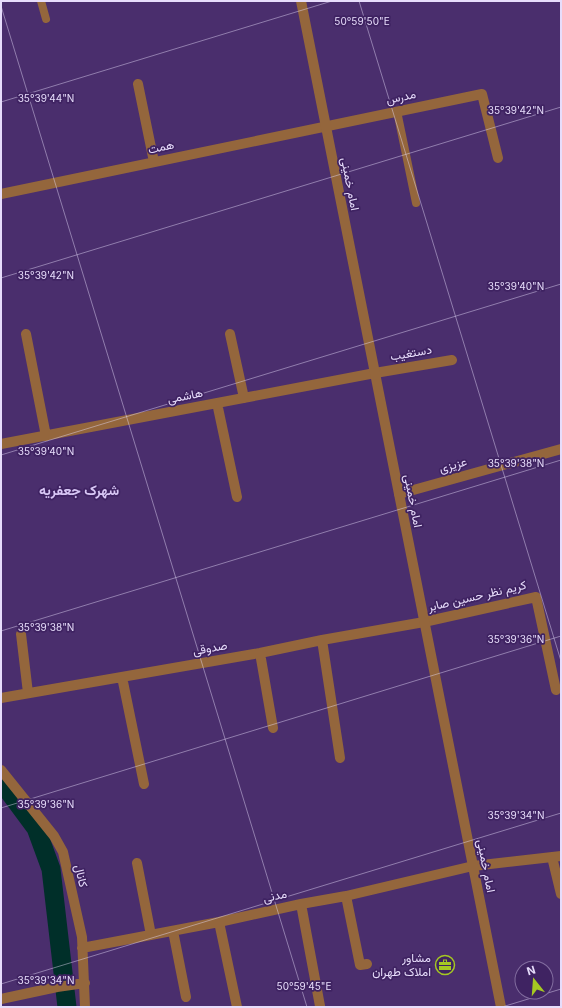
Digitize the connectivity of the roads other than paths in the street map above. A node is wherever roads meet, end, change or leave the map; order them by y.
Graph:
1 (41, 1) edge
2 (301, 1) edge
3 (46, 20) dead end
4 (138, 84) dead end
5 (397, 111) junction
6 (326, 126) junction
7 (498, 158) dead end
8 (154, 162) junction
9 (1, 194) edge
10 (416, 203) dead end
11 (26, 334) dead end
12 (230, 334) dead end
13 (452, 360) dead end
14 (375, 373) junction
15 (244, 398) junction
16 (216, 403) junction
17 (46, 436) junction
18 (1, 444) edge
19 (561, 448) edge
20 (399, 494) junction
21 (237, 497) dead end
22 (424, 622) junction
23 (21, 634) dead end
24 (322, 640) junction
25 (260, 653) junction
26 (122, 677) junction
27 (556, 690) dead end
28 (28, 693) junction
29 (1, 698) edge
30 (273, 728) dead end
31 (340, 758) dead end
32 (1, 770) edge
33 (144, 784) dead end
34 (557, 856) edge
35 (137, 863) dead end
36 (473, 866) junction
37 (561, 894) edge
38 (346, 896) junction
39 (301, 904) junction
40 (219, 922) junction
41 (173, 931) junction
42 (151, 935) junction
43 (82, 948) junction
44 (367, 964) dead end
45 (84, 983) junction
46 (186, 997) dead end
47 (1, 999) edge
48 (320, 1006) dead end
49 (85, 1007) edge
50 (237, 1007) edge
51 (501, 1007) edge

1 - 3 lane
2 - 6 street, امام خمینی
4 - 8 street
5 - 6 street, مدرس
5 - 7 street, مدرس
5 - 10 lane
6 - 8 street, همت
6 - 14 street, امام خمینی
8 - 9 street, همت
11 - 17 street
12 - 15 street
13 - 14 street, دستغیب
14 - 15 street, هاشمی
14 - 20 street, امام خمینی
15 - 16 street, هاشمی
16 - 17 street, هاشمی
16 - 21 street
17 - 18 street, هاشمی
19 - 20 street, عزیزی
20 - 22 street, امام خمینی
22 - 24 street, صدوقی
22 - 27 street, کریم نظر حسین صابر
22 - 36 street, امام خمینی
23 - 28 street
24 - 25 street, صدوقی
24 - 31 street
25 - 26 street, صدوقی
25 - 30 street
26 - 28 street, صدوقی
26 - 33 street
28 - 29 street, صدوقی
32 - 43 street, کانال
34 - 36 street, مدنی
34 - 37 street
35 - 42 street
36 - 38 street, مدنی
36 - 51 street, امام خمینی
38 - 39 street, مدنی
38 - 44 street
39 - 40 street, مدنی
39 - 48 street
40 - 41 street, مدنی
40 - 50 street
41 - 42 street, مدنی
41 - 46 street
42 - 43 street, مدنی
43 - 45 street, کانال
45 - 47 street
45 - 49 street, کانال

